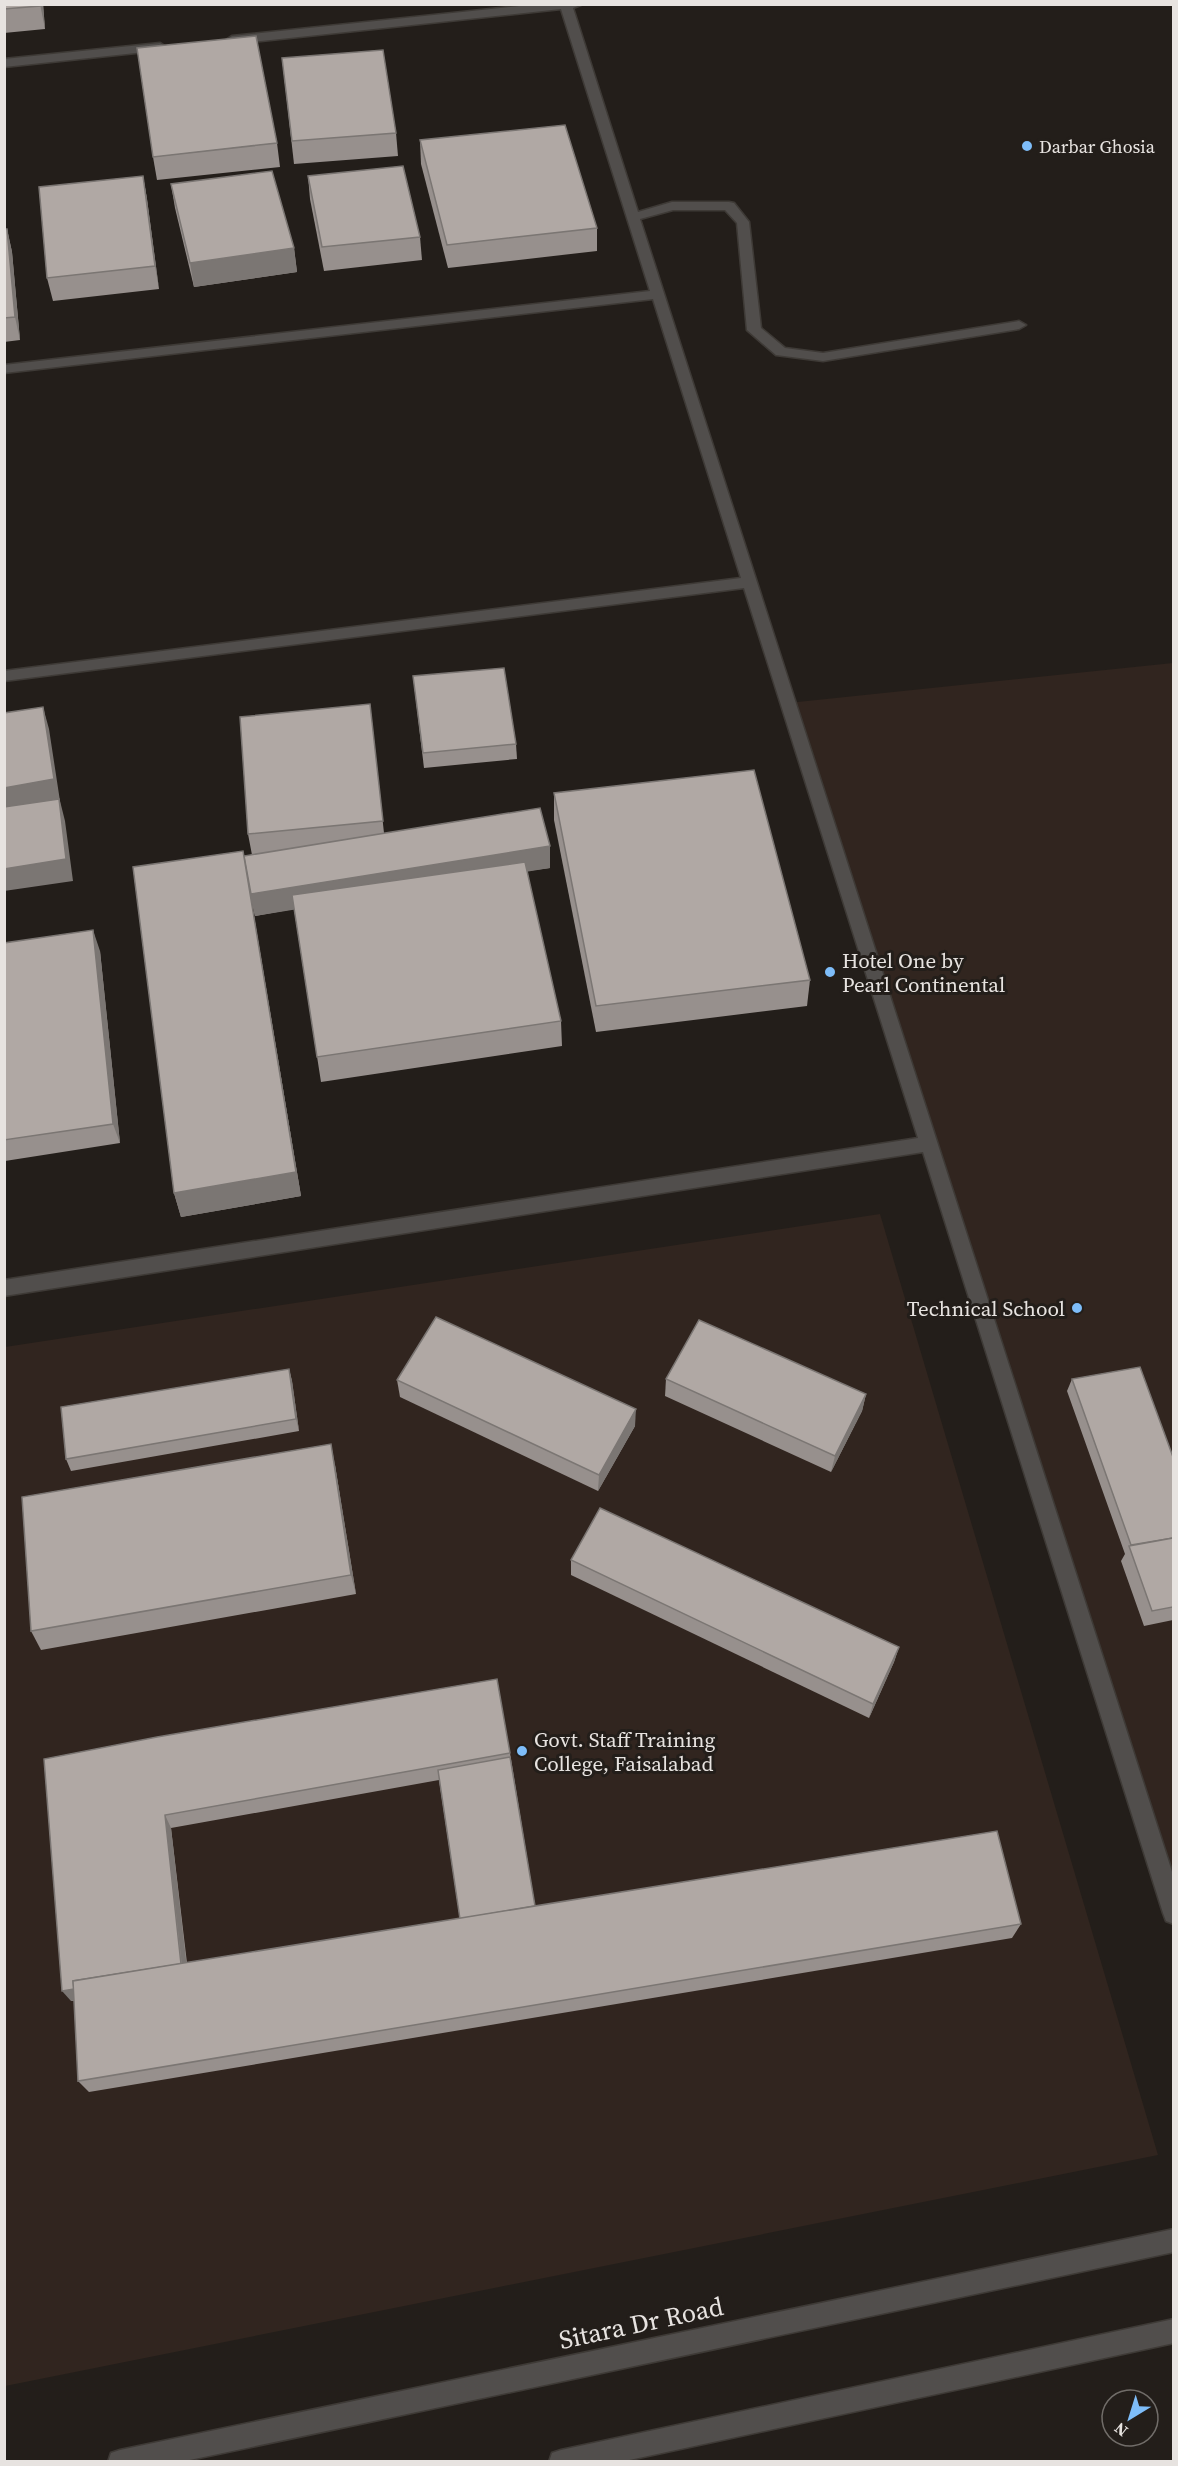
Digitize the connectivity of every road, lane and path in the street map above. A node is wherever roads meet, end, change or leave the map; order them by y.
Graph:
1 (571, 5) edge
2 (215, 42) edge
3 (168, 46) edge
4 (4, 63) edge
5 (634, 217) junction
6 (657, 294) junction
7 (1019, 325) dead end
8 (4, 369) edge
9 (749, 582) junction
10 (4, 676) edge
11 (928, 1144) junction
12 (4, 1288) edge
13 (1173, 1913) edge
14 (1173, 2240) edge
15 (1173, 2331) edge
16 (120, 2462) edge
17 (561, 2462) edge

1 - 2 street
1 - 5 street
3 - 4 street
5 - 6 street
5 - 7 street
6 - 8 street
6 - 9 street
9 - 10 street
9 - 11 street
11 - 12 street
11 - 13 street
14 - 16 street, Sitara Dr Road
15 - 17 street

